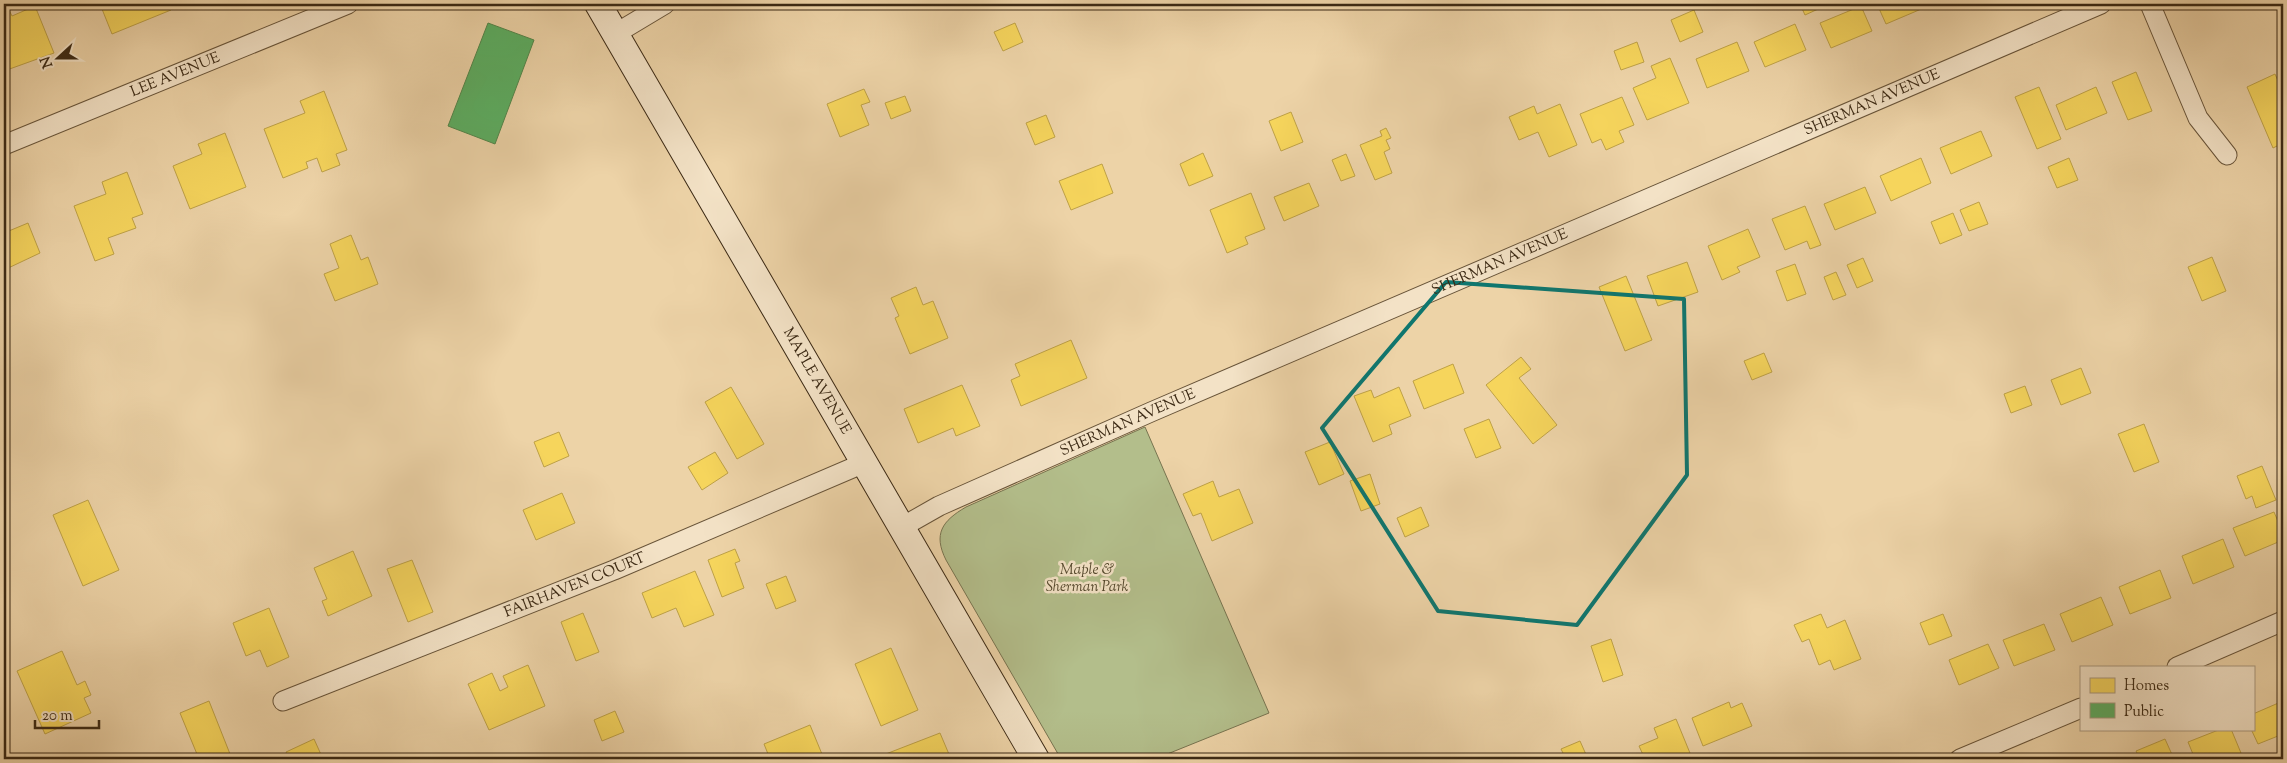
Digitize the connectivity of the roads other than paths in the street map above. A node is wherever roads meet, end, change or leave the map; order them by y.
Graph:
1 (348, 4) edge
2 (598, 4) edge
3 (665, 4) edge
4 (2102, 4) edge
5 (2150, 4) edge
6 (615, 34) junction
7 (4, 145) edge
8 (2227, 155) dead end
9 (864, 463) junction
10 (902, 527) junction
11 (2283, 621) edge
12 (2179, 666) edge
13 (283, 701) dead end
14 (2080, 708) edge
15 (1036, 759) edge
16 (1960, 759) edge

1 - 7 street, LEE AVENUE
2 - 6 main road, MAPLE AVENUE
3 - 6 street
4 - 10 street, SHERMAN AVENUE
5 - 8 street
6 - 9 main road, MAPLE AVENUE
9 - 10 main road, MAPLE AVENUE
9 - 13 street, FAIRHAVEN COURT
10 - 15 main road, MAPLE AVENUE
11 - 12 street
14 - 16 street

